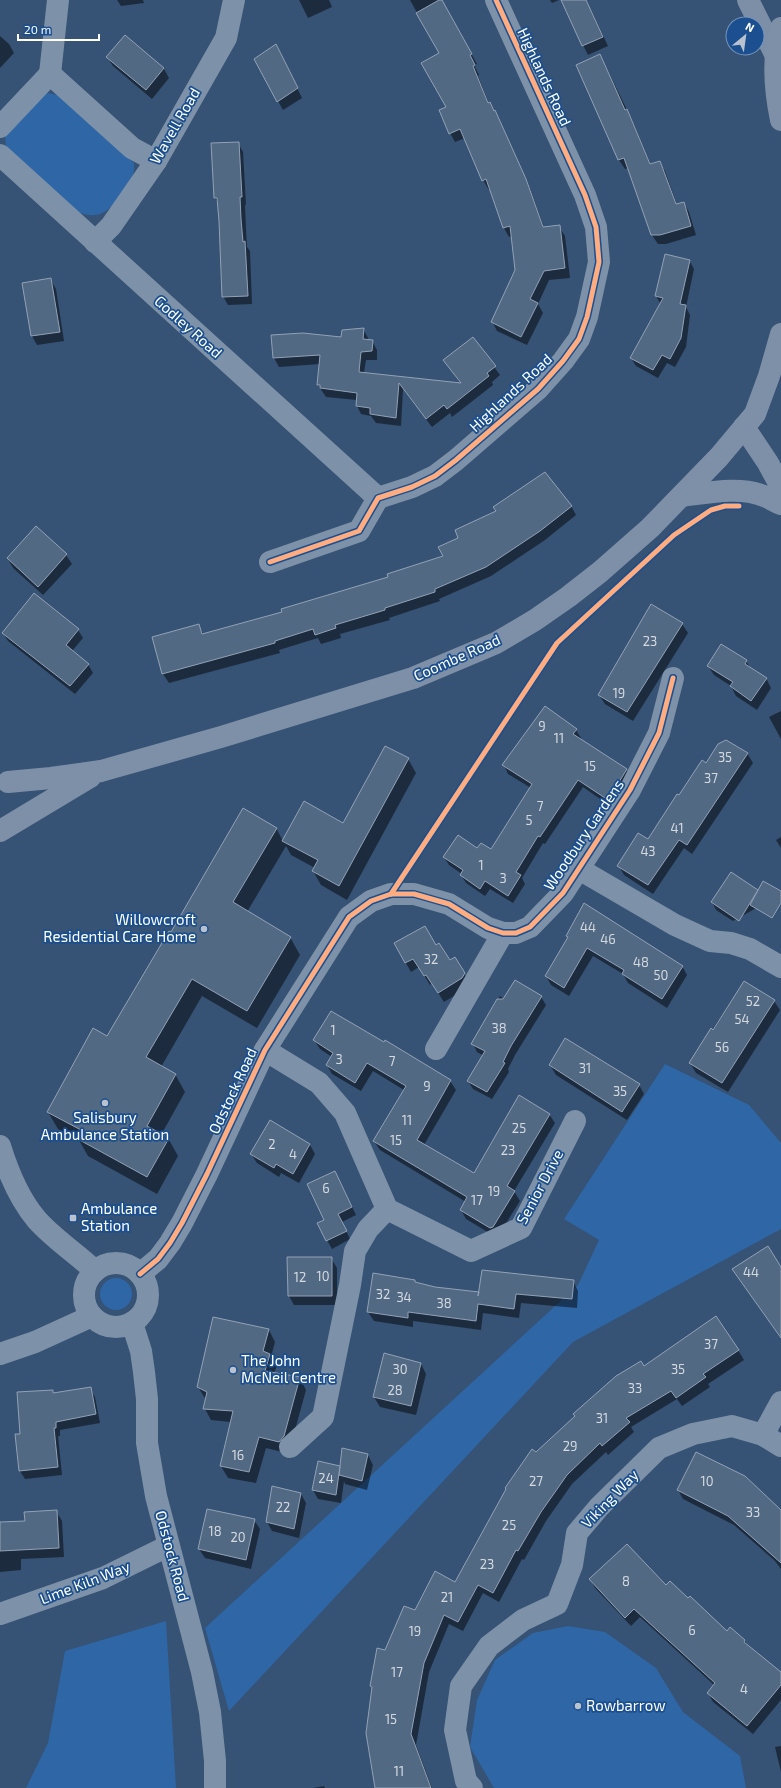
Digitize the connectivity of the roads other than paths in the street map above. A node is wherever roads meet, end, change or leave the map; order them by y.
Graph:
1 (58, 0) edge
2 (234, 0) edge
3 (496, 0) edge
4 (748, 0) edge
5 (781, 28) edge
6 (776, 56) junction
7 (50, 74) junction
8 (781, 120) edge
9 (0, 127) edge
10 (0, 155) edge
11 (156, 160) junction
12 (95, 242) junction
13 (781, 334) edge
14 (781, 391) edge
15 (749, 420) junction
16 (781, 487) edge
17 (682, 496) junction
18 (378, 498) junction
19 (781, 504) edge
20 (270, 562) dead end
21 (673, 678) dead end
22 (102, 771) junction
23 (4, 780) edge
24 (6, 827) edge
25 (578, 869) junction
26 (349, 917) joint
27 (503, 933) junction
28 (781, 967) edge
29 (436, 1049) dead end
30 (264, 1050) junction
31 (575, 1121) dead end
32 (0, 1146) edge
33 (387, 1209) junction
34 (95, 1271) junction
35 (140, 1274) junction
36 (92, 1316) junction
37 (132, 1323) junction
38 (0, 1354) edge
39 (781, 1402) edge
40 (772, 1441) edge
41 (290, 1447) dead end
42 (168, 1546) junction
43 (0, 1614) edge
44 (463, 1786) edge
45 (215, 1788) edge

1 - 7 street
2 - 11 street, Wavell Road
3 - 18 street, Highlands Road
4 - 6 main road
5 - 6 highway
6 - 8 highway
7 - 9 street
7 - 11 street
10 - 12 street, Godley Road
11 - 12 street, Wavell Road
12 - 18 street, Godley Road
13 - 15 highway
14 - 15 highway
15 - 16 highway
15 - 17 highway, Coombe Road
17 - 19 highway
17 - 22 highway, Coombe Road
18 - 20 street
21 - 25 street, Woodbury Gardens
22 - 23 highway, Coombe Road
22 - 24 highway, Coombe Road
23 - 24 highway, Coombe Road
25 - 27 street, Woodbury Gardens
25 - 28 street, Woodbury Gardens
26 - 27 street, Woodbury Gardens
26 - 30 street, Odstock Road
27 - 29 street
30 - 33 street
30 - 35 street, Odstock Road
31 - 33 street, Senior Drive
32 - 34 street
33 - 41 street
34 - 35 street
34 - 36 street
35 - 37 street
36 - 37 street
36 - 38 street
37 - 42 street, Odstock Road
39 - 40 street
40 - 44 street, Viking Way
42 - 43 street, Lime Kiln Way
42 - 45 street, Odstock Road

